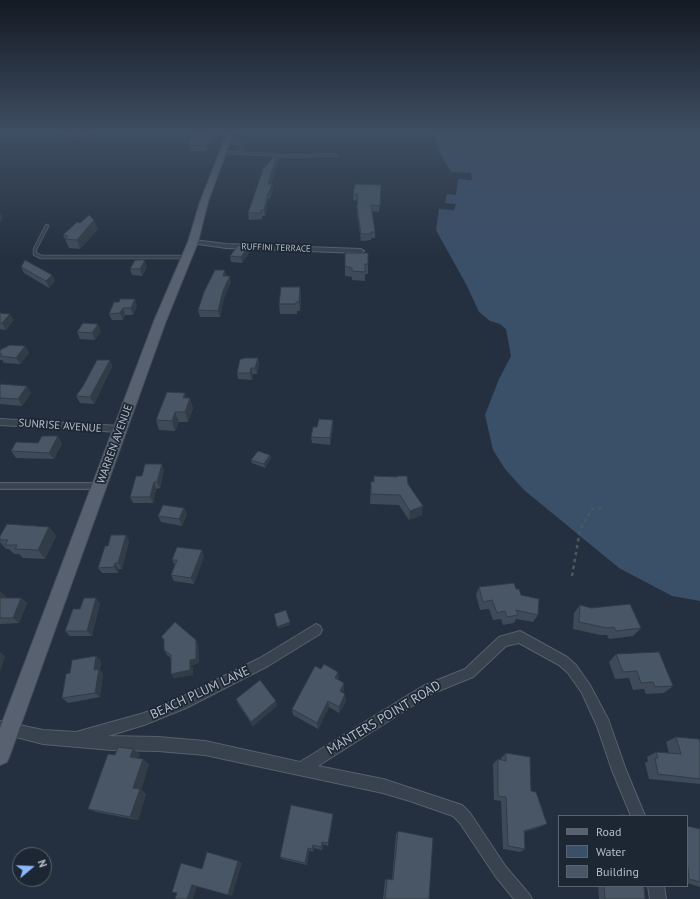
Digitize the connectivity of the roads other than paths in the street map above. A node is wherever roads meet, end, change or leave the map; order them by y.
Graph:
1 (215, 175) edge
2 (46, 226) dead end
3 (192, 242) junction
4 (361, 251) edge
5 (185, 257) junction
6 (0, 422) edge
7 (120, 429) junction
8 (0, 486) edge
9 (100, 486) junction
10 (316, 630) dead end
11 (4, 729) edge
12 (76, 739) junction
13 (0, 755) edge
14 (301, 769) junction
15 (638, 815) edge
16 (656, 887) edge
17 (524, 899) edge
18 (658, 899) edge

1 - 3 main road, WARREN AVENUE
2 - 5 lane
3 - 4 street, RUFFINI TERRACE
3 - 5 main road, WARREN AVENUE
5 - 7 main road, WARREN AVENUE
6 - 7 street, SUNRISE AVENUE
7 - 9 main road, WARREN AVENUE
8 - 9 lane
9 - 11 main road, WARREN AVENUE
10 - 12 street, BEACH PLUM LANE
11 - 12 street, MANTERS POINT ROAD
11 - 13 main road, WARREN AVENUE
12 - 14 street, MANTERS POINT ROAD
14 - 15 street, MANTERS POINT ROAD
14 - 17 street, MANTERS POINT ROAD
16 - 18 street

